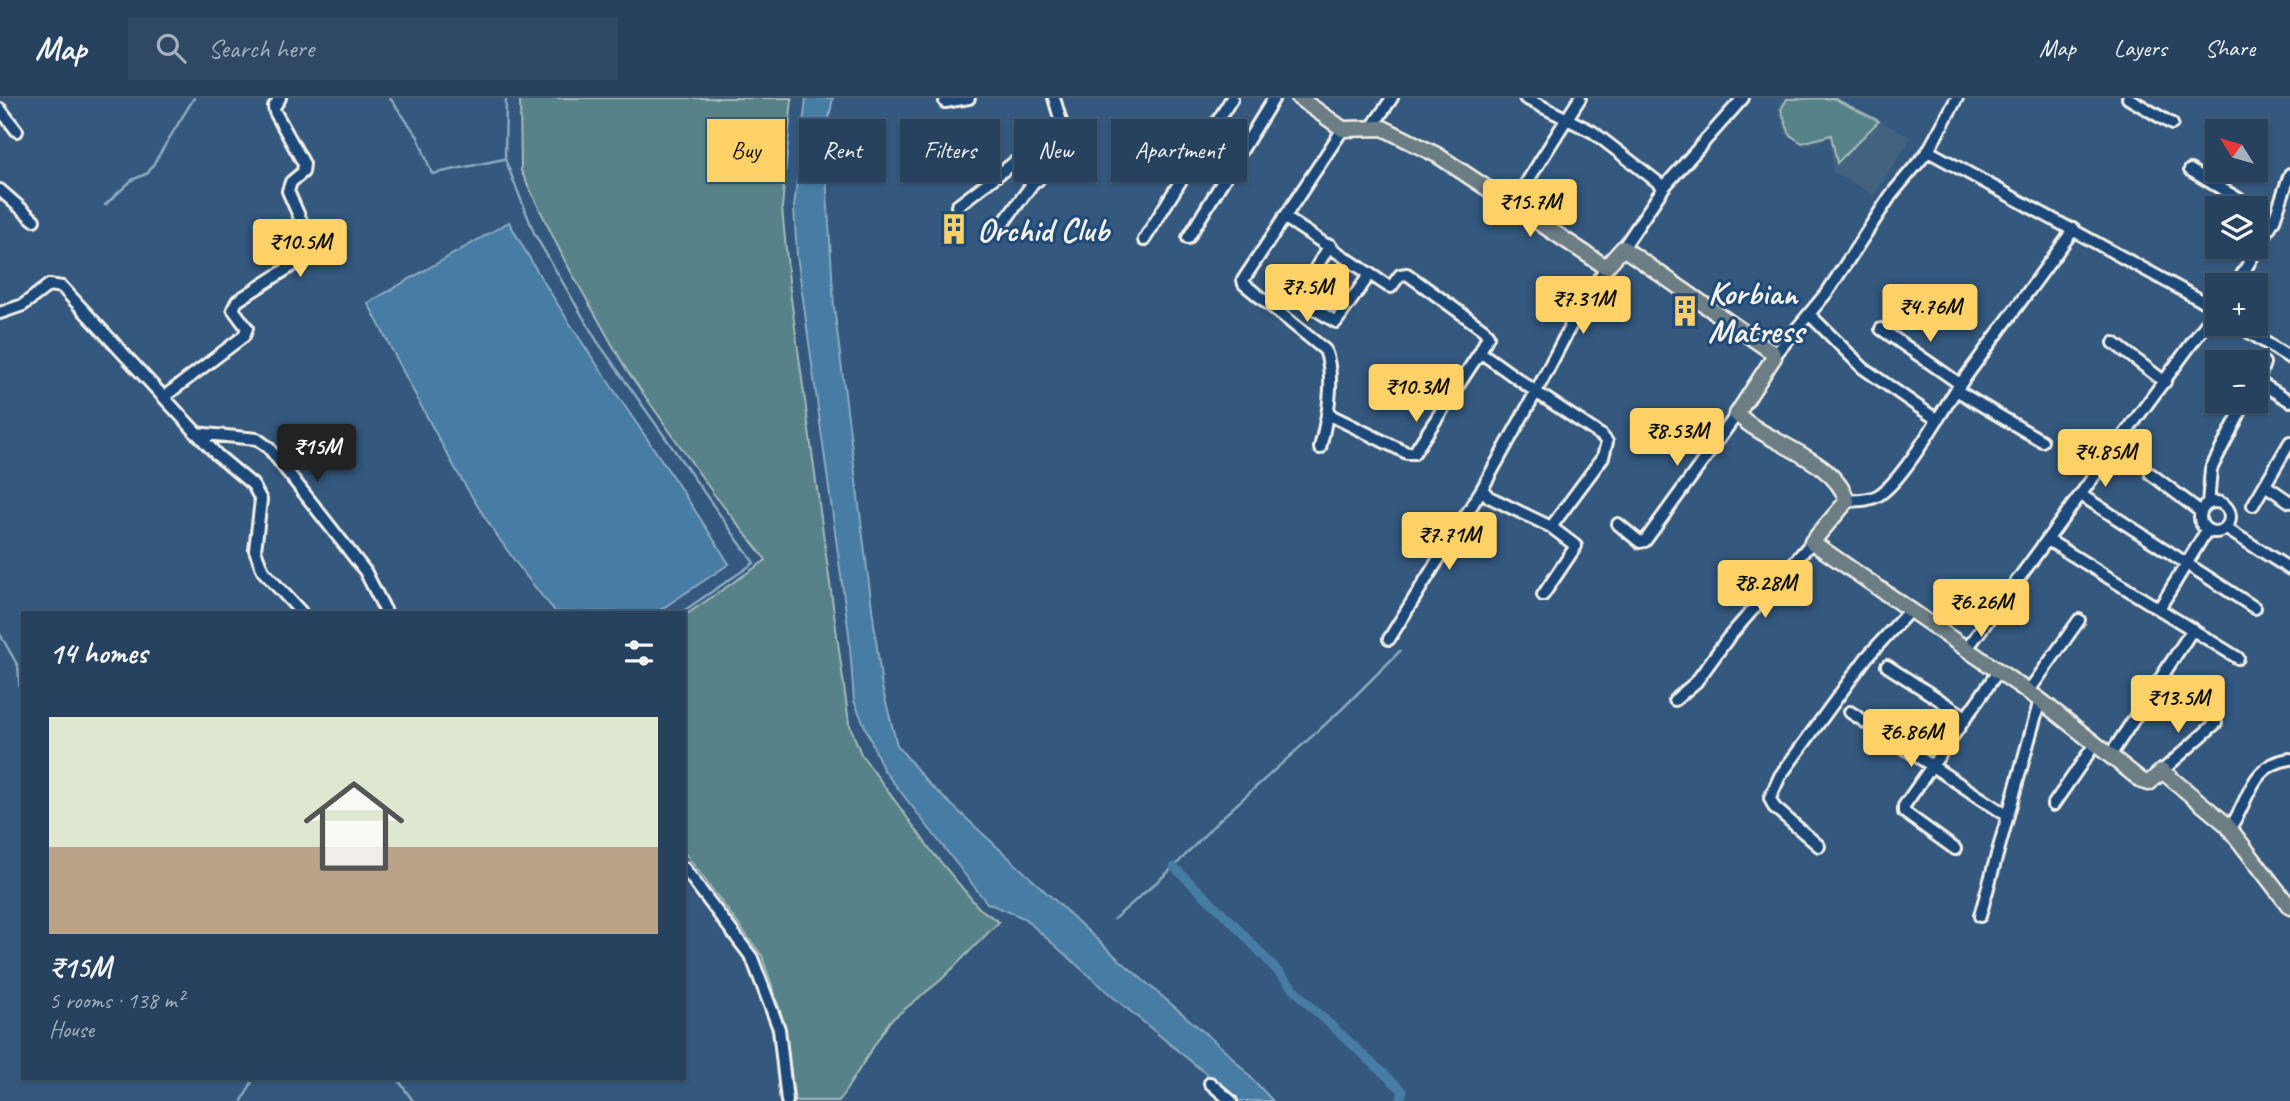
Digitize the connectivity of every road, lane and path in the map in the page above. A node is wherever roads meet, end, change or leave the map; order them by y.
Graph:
1 (280, 98) edge
2 (969, 98) edge
3 (1054, 98) edge
4 (1232, 98) edge
5 (1274, 98) edge
6 (1299, 98) edge
7 (1392, 98) edge
8 (1525, 98) edge
9 (1580, 98) edge
10 (1743, 98) edge
11 (1957, 98) edge
12 (2128, 98) edge
13 (945, 102) dead end
14 (0, 108) edge
15 (1566, 118) junction
16 (1060, 119) edge
17 (2172, 124) dead end
18 (1372, 127) junction
19 (1343, 129) junction
20 (17, 131) dead end
21 (1928, 151) junction
22 (1014, 163) edge
23 (2190, 170) dead end
24 (2290, 174) edge
25 (1036, 182) edge
26 (2213, 184) joint
27 (1664, 187) junction
28 (0, 190) edge
29 (2233, 196) edge
30 (1513, 204) junction
31 (957, 206) dead end
32 (1283, 217) junction
33 (2268, 217) edge
34 (34, 220) dead end
35 (2274, 220) junction
36 (2074, 229) junction
37 (996, 233) dead end
38 (1188, 238) dead end
39 (1144, 240) dead end
40 (1330, 246) junction
41 (1623, 248) junction
42 (1606, 267) junction
43 (2243, 273) edge
44 (1370, 274) junction
45 (2205, 303) edge
46 (5, 311) edge
47 (1809, 314) junction
48 (0, 322) edge
49 (2205, 326) edge
50 (1881, 329) dead end
51 (2248, 336) edge
52 (2113, 343) dead end
53 (1480, 352) junction
54 (1775, 355) junction
55 (2269, 356) joint
56 (2290, 358) edge
57 (2165, 382) junction
58 (1958, 387) junction
59 (2268, 390) edge
60 (1536, 392) junction
61 (165, 396) junction
62 (2290, 401) edge
63 (2240, 413) edge
64 (1328, 414) junction
65 (1737, 414) junction
66 (1936, 419) junction
67 (195, 433) junction
68 (2042, 441) dead end
69 (2290, 442) edge
70 (1320, 448) dead end
71 (2151, 474) dead end
72 (2265, 485) junction
73 (1482, 489) junction
74 (2081, 495) junction
75 (1847, 501) junction
76 (2290, 502) edge
77 (2253, 506) dead end
78 (2204, 508) junction
79 (1618, 524) dead end
80 (1551, 527) junction
81 (2225, 528) junction
82 (2207, 530) junction
83 (2048, 540) junction
84 (1812, 542) junction
85 (2186, 564) junction
86 (2290, 569) edge
87 (1543, 595) dead end
88 (2160, 607) junction
89 (2255, 608) dead end
90 (1911, 609) junction
91 (300, 611) edge
92 (385, 611) edge
93 (2080, 621) dead end
94 (2193, 629) junction
95 (1389, 639) dead end
96 (1966, 650) junction
97 (2238, 658) dead end
98 (1886, 666) dead end
99 (1997, 673) junction
100 (2034, 696) junction
101 (1675, 700) dead end
102 (1850, 712) dead end
103 (1966, 717) junction
104 (2216, 723) dead end
105 (2095, 744) junction
106 (2111, 754) junction
107 (2290, 759) edge
108 (1932, 766) junction
109 (2162, 771) junction
110 (2053, 805) dead end
111 (2008, 816) junction
112 (2229, 829) junction
113 (1819, 846) dead end
114 (1955, 849) dead end
115 (686, 871) edge
116 (2290, 907) edge
117 (1980, 916) dead end
118 (1210, 1083) dead end
119 (787, 1101) edge
120 (1231, 1101) edge

1 - 61 street
2 - 13 street
3 - 16 street
4 - 39 street
5 - 38 street
6 - 19 main road
7 - 18 street
8 - 15 street
9 - 15 street
10 - 27 street
11 - 21 street
12 - 17 street
14 - 20 street
15 - 27 street
15 - 30 street
18 - 19 main road
18 - 30 main road
19 - 32 street
21 - 36 street
21 - 47 street
22 - 31 street
23 - 26 street
24 - 35 street
25 - 37 street
26 - 29 street
27 - 41 street
28 - 34 street
30 - 42 main road
32 - 40 street
32 - 64 street
33 - 35 street
35 - 43 street
36 - 45 street
36 - 58 street
40 - 44 street
40 - 44 street
41 - 42 main road
41 - 54 main road
42 - 60 street
44 - 53 street
46 - 48 street
46 - 61 street
47 - 54 street
47 - 66 street
49 - 57 street
50 - 58 street
51 - 55 street
52 - 57 street
53 - 60 street
53 - 64 street
54 - 65 main road
55 - 56 street
57 - 74 street
58 - 66 street
58 - 68 street
59 - 62 street
60 - 73 street
60 - 80 street
61 - 67 street
63 - 78 street
64 - 70 street
65 - 75 main road
65 - 79 street
66 - 75 street
67 - 91 street
67 - 92 street
69 - 72 street
71 - 78 street
72 - 76 street
72 - 77 street
73 - 80 street
73 - 95 street
74 - 83 street
74 - 85 street
75 - 84 main road
78 - 81 street
78 - 82 street
80 - 87 street
81 - 82 street
81 - 86 street
82 - 85 street
83 - 88 street
83 - 96 street
84 - 90 main road
84 - 101 street
85 - 88 street
85 - 89 street
88 - 94 street
90 - 96 main road
90 - 113 street
93 - 100 street
94 - 97 street
94 - 106 street
96 - 99 main road
98 - 103 street
99 - 100 main road
99 - 103 street
100 - 105 main road
100 - 111 street
102 - 108 street
103 - 108 street
104 - 109 street
105 - 106 main road
105 - 110 street
106 - 109 main road
107 - 112 street
108 - 111 street
108 - 114 street
109 - 112 main road
111 - 117 street
112 - 116 main road
115 - 119 street
118 - 120 street

